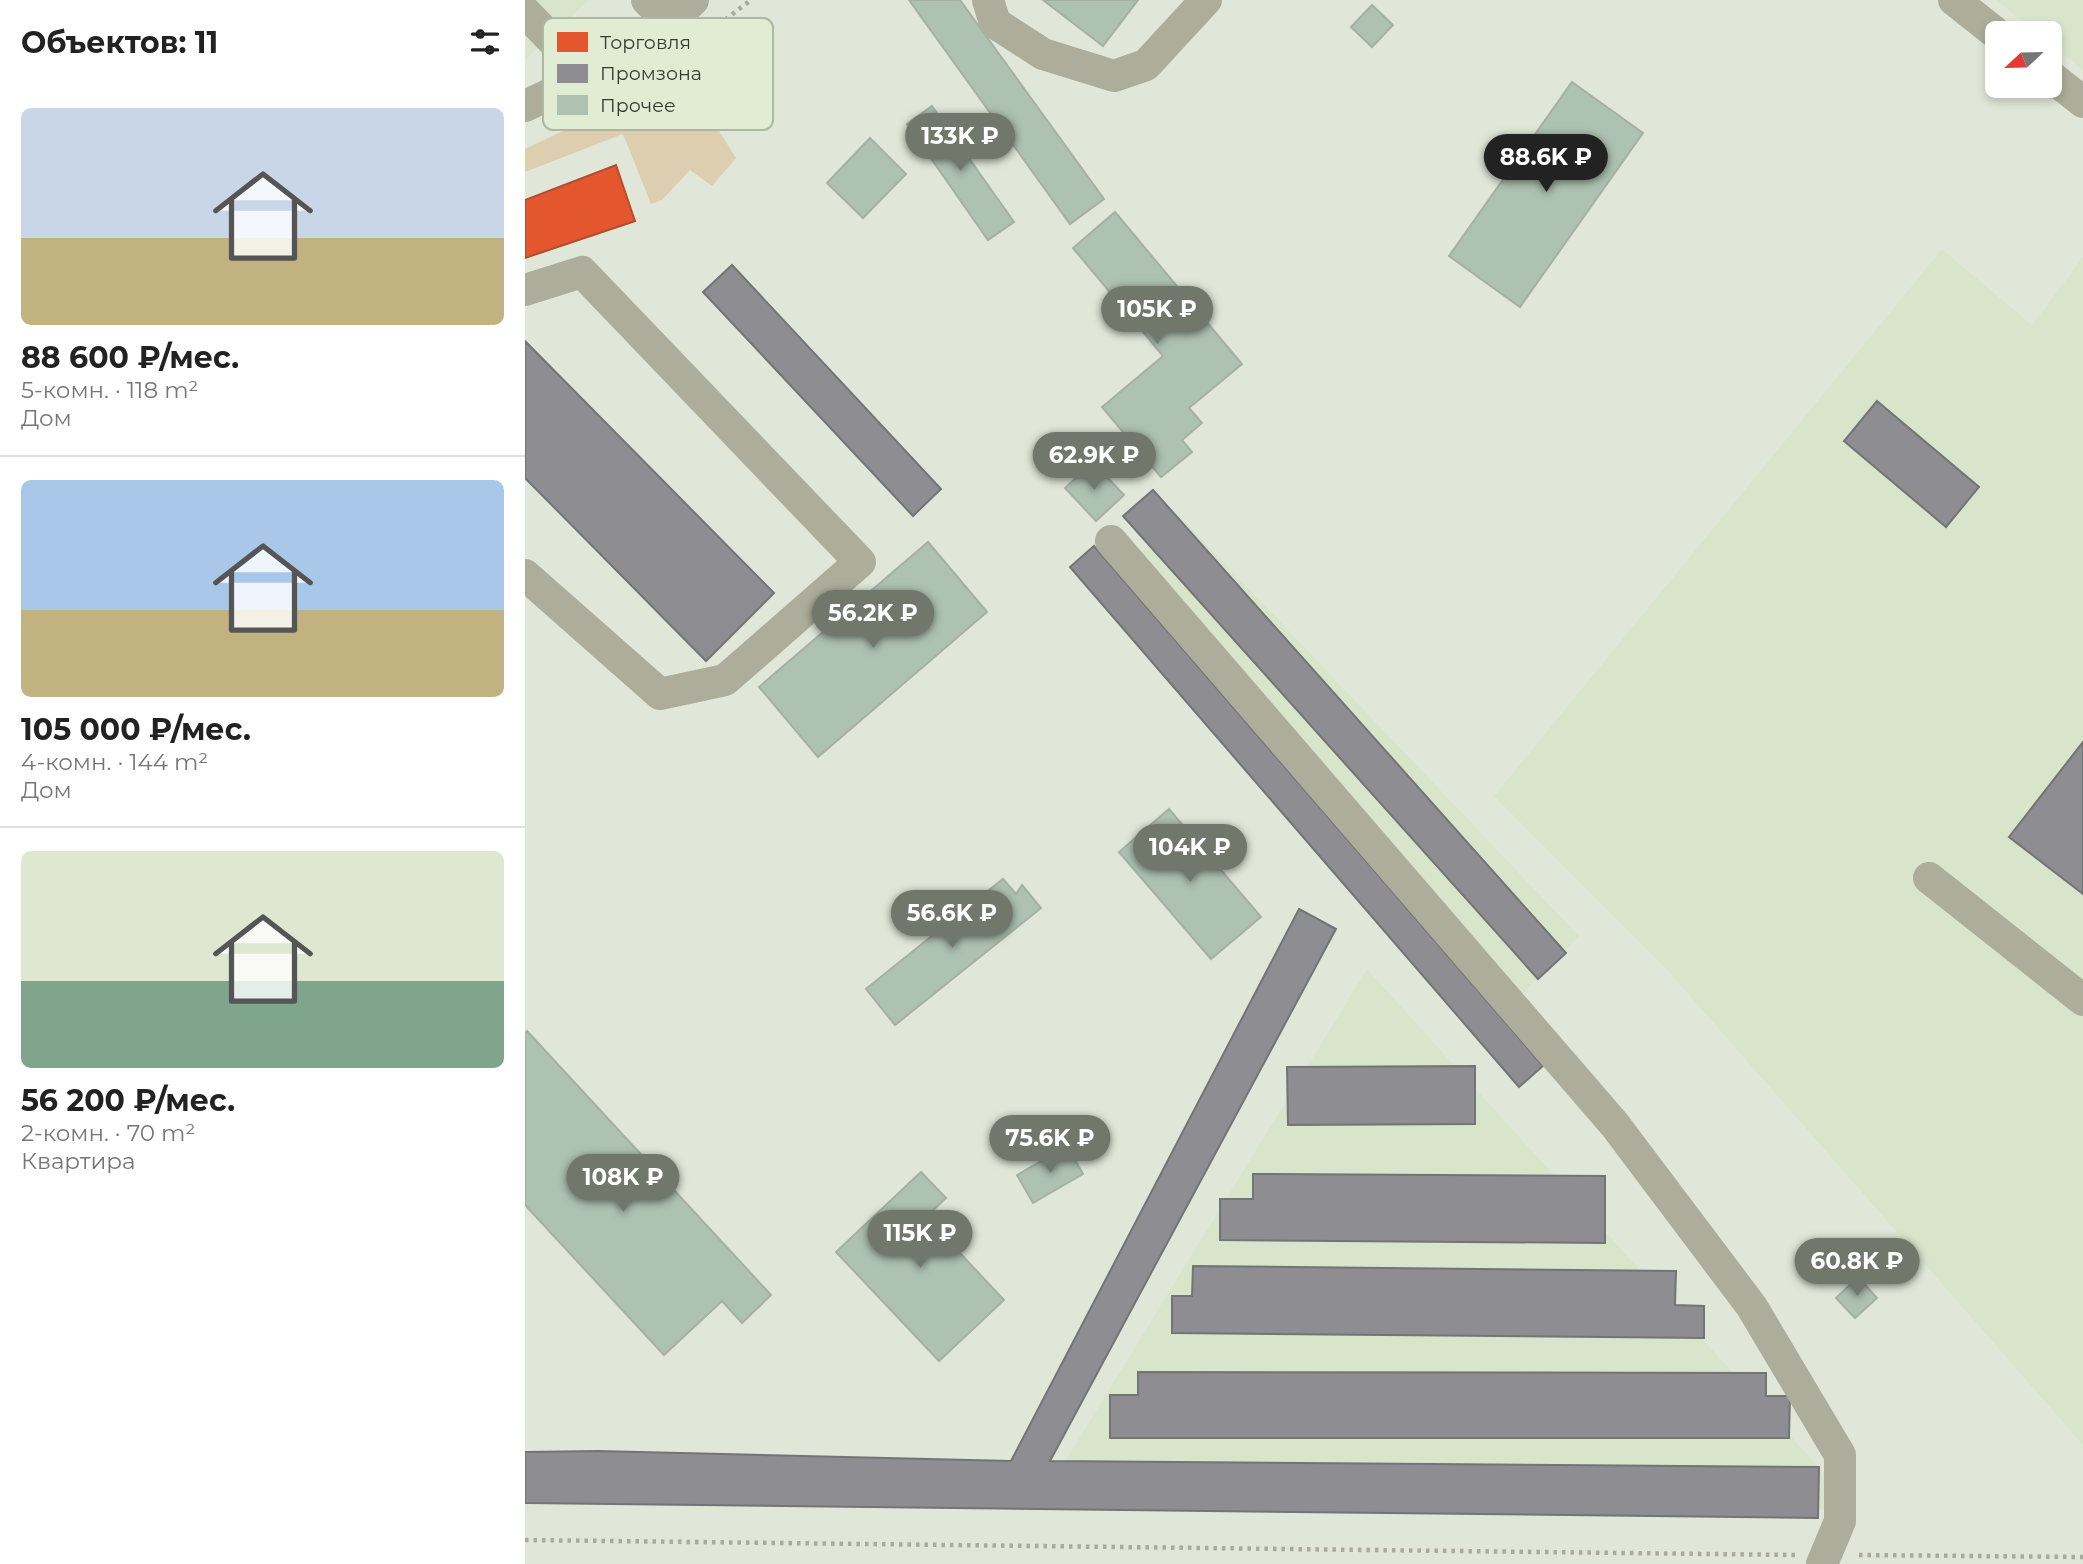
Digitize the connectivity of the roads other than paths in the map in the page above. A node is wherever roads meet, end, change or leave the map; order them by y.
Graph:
1 (647, 0) edge
2 (693, 0) edge
3 (988, 0) edge
4 (1206, 0) edge
5 (1954, 0) edge
6 (525, 12) edge
7 (664, 18) edge
8 (674, 18) edge
9 (1985, 25) edge
10 (543, 31) edge
11 (2062, 85) edge
12 (543, 98) edge
13 (2083, 102) edge
14 (525, 106) edge
15 (525, 290) edge
16 (1111, 541) dead end
17 (525, 575) edge
18 (1929, 878) dead end
19 (2083, 1000) edge
20 (1824, 1559) edge

1 - 7 street
2 - 8 street
3 - 4 street
5 - 9 street
6 - 10 street
11 - 13 street
12 - 14 street
15 - 17 street
16 - 20 street
18 - 19 street

